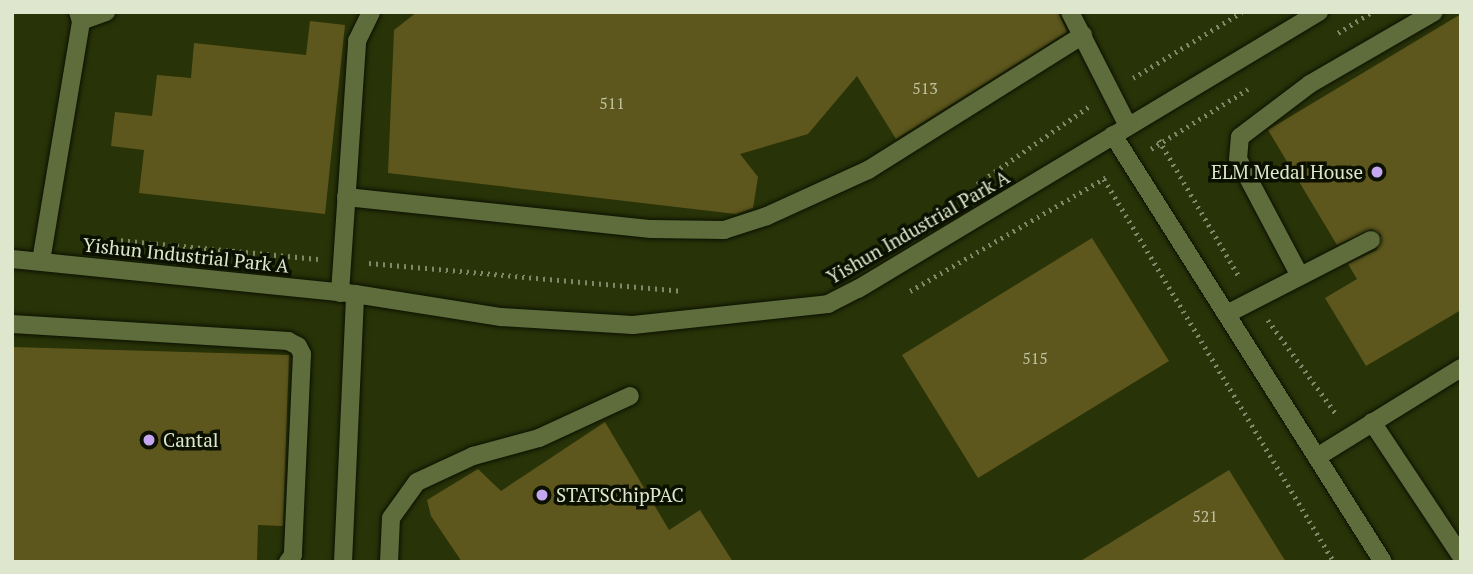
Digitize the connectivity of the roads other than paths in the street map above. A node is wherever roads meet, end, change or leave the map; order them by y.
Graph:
1 (106, 12) edge
2 (371, 12) edge
3 (1070, 12) edge
4 (1319, 12) edge
5 (1434, 12) edge
6 (79, 17) edge
7 (1083, 36) junction
8 (1120, 131) junction
9 (346, 197) junction
10 (1371, 240) dead end
11 (12, 259) edge
12 (41, 261) junction
13 (1300, 276) junction
14 (347, 294) junction
15 (1227, 314) junction
16 (12, 324) edge
17 (1461, 368) edge
18 (631, 396) dead end
19 (1372, 422) junction
20 (1317, 457) junction
21 (1461, 556) edge
22 (288, 562) edge
23 (343, 562) edge
24 (389, 562) edge
25 (1383, 562) edge

1 - 6 street
2 - 9 street
3 - 7 street
4 - 8 street, Yishun Industrial Park A
5 - 13 street
6 - 12 street
7 - 8 street
7 - 9 street
8 - 14 street, Yishun Industrial Park A
8 - 15 street
9 - 14 street
10 - 13 street
11 - 12 street, Yishun Industrial Park A
12 - 14 street, Yishun Industrial Park A
13 - 15 street
14 - 23 street
15 - 20 street
16 - 22 street
17 - 19 street
18 - 24 street
19 - 20 street
19 - 21 street
20 - 25 street

